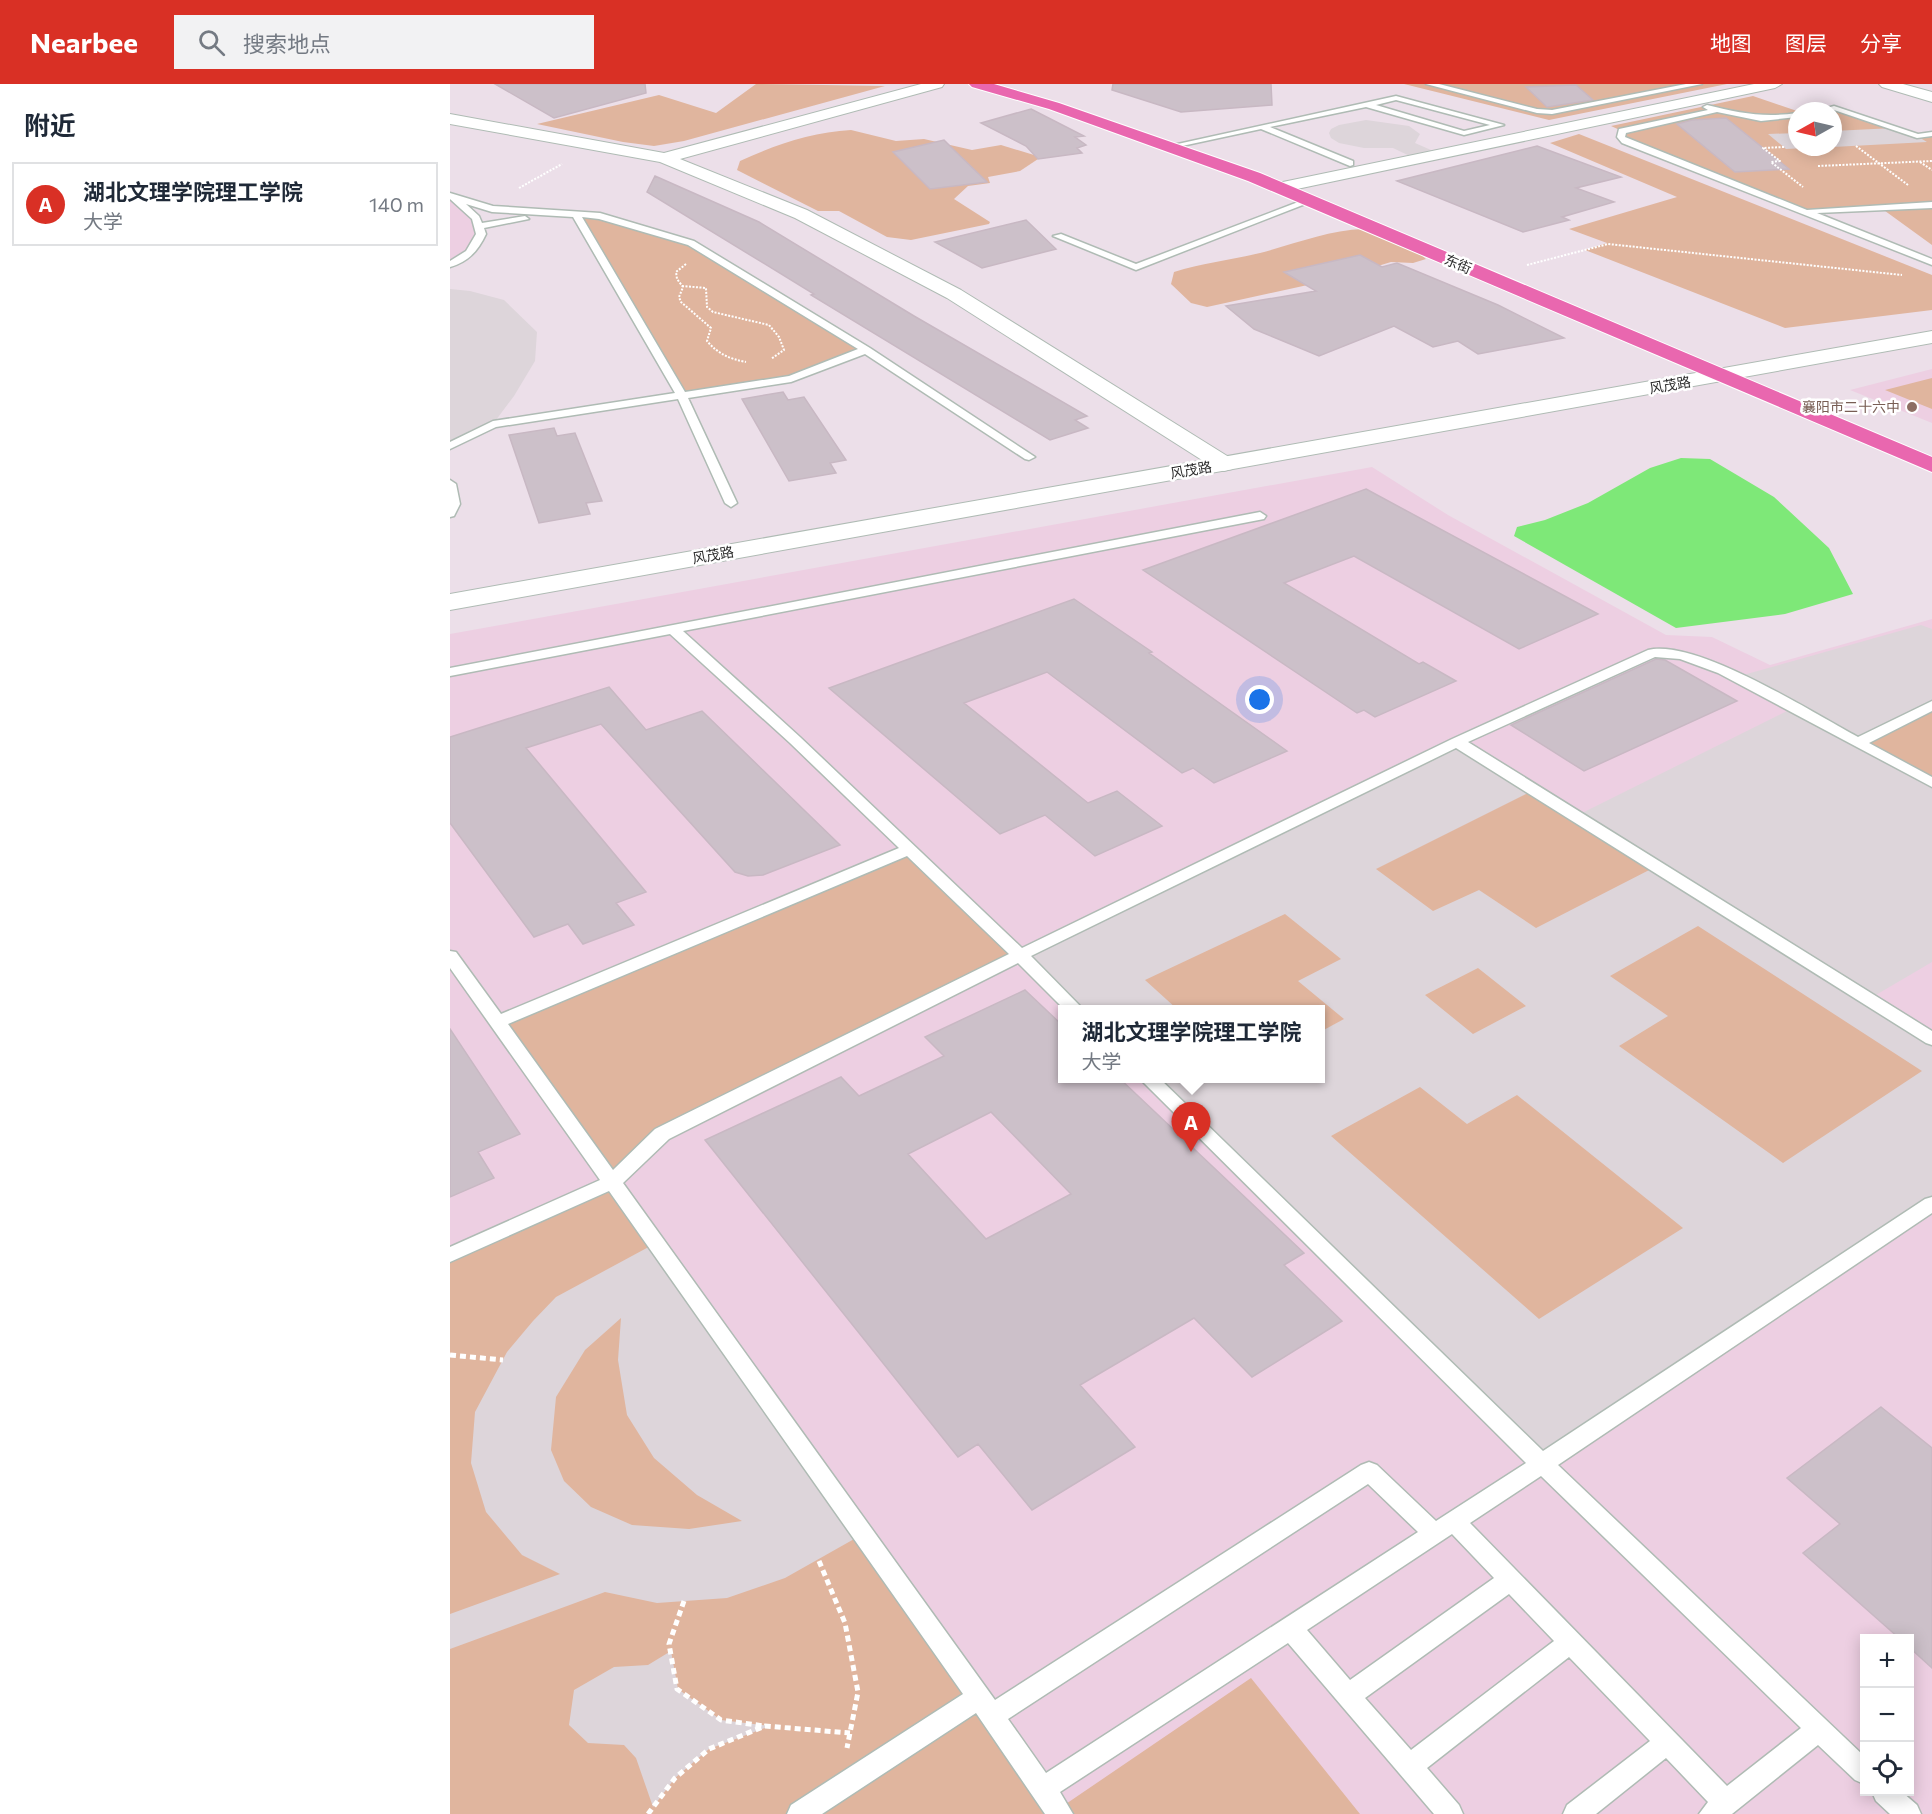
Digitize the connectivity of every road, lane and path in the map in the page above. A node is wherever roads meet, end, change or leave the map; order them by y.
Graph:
1 (937, 84) edge
2 (976, 84) edge
3 (1430, 84) edge
4 (1653, 84) edge
5 (1698, 84) edge
6 (1775, 84) edge
7 (1887, 84) edge
8 (1662, 92) junction
9 (1932, 97) edge
10 (1690, 102) junction
11 (1365, 104) junction
12 (1717, 110) junction
13 (1842, 111) edge
14 (1788, 117) edge
15 (450, 119) edge
16 (1262, 127) junction
17 (1932, 134) edge
18 (601, 146) junction
19 (1856, 146) dead end
20 (1168, 147) junction
21 (1784, 147) dead end
22 (664, 158) junction
23 (1932, 161) edge
24 (1350, 163) dead end
25 (1880, 164) junction
26 (1818, 166) dead end
27 (1278, 188) junction
28 (1914, 190) dead end
29 (452, 197) edge
30 (1310, 201) junction
31 (1932, 205) edge
32 (480, 206) junction
33 (1832, 210) junction
34 (1804, 212) junction
35 (556, 214) junction
36 (576, 215) junction
37 (479, 226) junction
38 (1058, 236) dead end
39 (715, 257) junction
40 (1932, 262) edge
41 (450, 264) edge
42 (1909, 275) dead end
43 (1486, 276) junction
44 (682, 286) junction
45 (1932, 336) edge
46 (866, 350) junction
47 (759, 365) junction
48 (1720, 375) junction
49 (770, 383) junction
50 (682, 396) junction
51 (450, 446) edge
52 (1029, 457) dead end
53 (1224, 464) junction
54 (1932, 465) edge
55 (450, 484) edge
56 (731, 503) dead end
57 (450, 513) edge
58 (1260, 516) dead end
59 (450, 602) edge
60 (673, 629) junction
61 (450, 672) edge
62 (1932, 705) edge
63 (1457, 742) junction
64 (1858, 743) junction
65 (1932, 783) edge
66 (910, 849) junction
67 (1020, 955) junction
68 (450, 956) edge
69 (1071, 1005) edge
70 (497, 1022) junction
71 (1932, 1039) edge
72 (1153, 1083) edge
73 (612, 1182) junction
74 (1932, 1204) edge
75 (450, 1255) edge
76 (450, 1355) edge
77 (503, 1360) dead end
78 (1542, 1464) junction
79 (1444, 1527) junction
80 (819, 1561) dead end
81 (1510, 1580) junction
82 (684, 1601) dead end
83 (1290, 1628) junction
84 (1570, 1642) junction
85 (1348, 1696) junction
86 (986, 1706) junction
87 (770, 1726) junction
88 (1819, 1729) junction
89 (850, 1732) junction
90 (1668, 1742) junction
91 (1409, 1767) junction
92 (1860, 1768) edge
93 (840, 1788) junction
94 (1043, 1790) junction
95 (1890, 1796) edge
96 (1719, 1808) edge
97 (648, 1814) edge
98 (800, 1814) edge
99 (1060, 1814) edge
100 (1450, 1814) edge
101 (1576, 1814) edge
102 (1908, 1814) edge

1 - 22 street
2 - 20 main road, 东街
3 - 8 lane
4 - 8 lane
5 - 8 lane
6 - 10 street
7 - 9 street
8 - 10 lane
10 - 12 lane
10 - 27 street
11 - 11 lane
11 - 16 lane
12 - 14 lane
12 - 34 lane
13 - 17 lane
15 - 18 street
16 - 20 lane
16 - 24 lane
18 - 22 street
18 - 32 path
19 - 25 path
20 - 27 main road, 东街
21 - 33 path
22 - 53 street
23 - 25 path
25 - 26 path
25 - 28 path
27 - 30 main road, 东街
29 - 32 lane
29 - 37 lane
30 - 38 lane
30 - 43 main road, 东街
31 - 33 lane
32 - 35 lane
33 - 34 lane
34 - 40 lane
35 - 36 lane
35 - 37 lane
36 - 39 lane
36 - 50 lane
37 - 41 lane
39 - 44 path
39 - 46 lane
42 - 43 path
43 - 48 main road, 东街
44 - 47 path
44 - 47 path
45 - 48 street, 风茂路
46 - 49 lane
46 - 52 lane
47 - 49 path
48 - 53 street, 风茂路
48 - 54 main road, 东街
49 - 50 lane
50 - 51 lane
50 - 56 lane
53 - 59 street, 风茂路
55 - 57 lane
58 - 60 lane
60 - 61 lane
60 - 66 lane
62 - 64 lane
63 - 64 lane
63 - 67 lane
63 - 71 lane
64 - 65 lane
66 - 67 lane
66 - 70 lane
67 - 69 lane
67 - 73 lane
68 - 70 lane
70 - 73 lane
72 - 78 lane
73 - 75 lane
73 - 86 lane
74 - 78 lane
76 - 77 path
78 - 79 lane
78 - 88 lane
79 - 81 lane
79 - 83 lane
79 - 86 lane
80 - 89 path
81 - 84 lane
81 - 85 lane
82 - 87 path
83 - 85 lane
83 - 94 lane
84 - 90 lane
84 - 91 lane
85 - 91 lane
86 - 93 lane
86 - 94 lane
87 - 89 path
87 - 97 path
88 - 92 lane
88 - 96 lane
89 - 93 path
90 - 96 lane
90 - 101 lane
91 - 100 lane
93 - 98 lane
94 - 99 lane
95 - 102 lane

